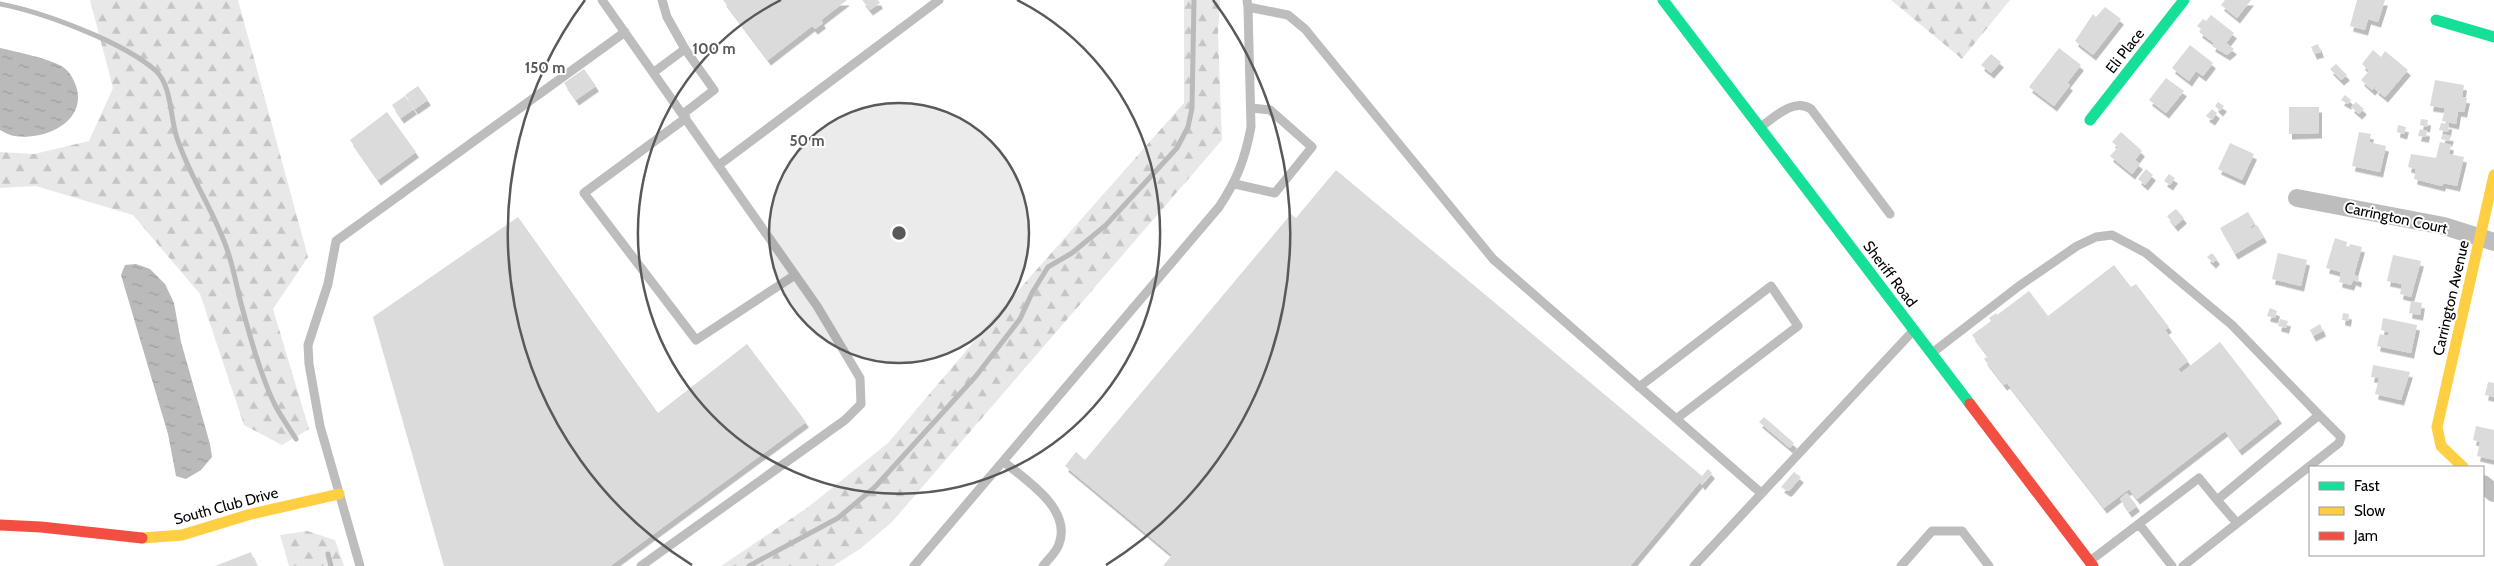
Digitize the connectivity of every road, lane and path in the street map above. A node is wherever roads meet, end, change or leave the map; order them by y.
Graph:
1 (602, 0) edge
2 (662, 0) edge
3 (939, 0) edge
4 (1662, 0) edge
5 (2184, 0) edge
6 (1247, 3) edge
7 (2436, 20) dead end
8 (625, 32) junction
9 (2494, 36) edge
10 (685, 49) junction
11 (654, 72) junction
12 (1251, 108) junction
13 (685, 116) junction
14 (2090, 120) dead end
15 (1760, 128) junction
16 (719, 165) junction
17 (2494, 175) edge
18 (1235, 184) junction
19 (2297, 198) dead end
20 (1890, 214) dead end
21 (2487, 240) edge
22 (795, 275) junction
23 (1914, 330) junction
24 (1931, 353) junction
25 (1639, 386) junction
26 (2319, 415) junction
27 (1676, 419) junction
28 (1004, 462) junction
29 (2309, 466) edge
30 (2309, 466) edge
31 (2462, 466) edge
32 (2484, 485) edge
33 (1761, 493) junction
34 (2494, 493) edge
35 (339, 494) junction
36 (2217, 500) junction
37 (2236, 522) junction
38 (2139, 524) junction
39 (0, 525) edge
40 (2091, 564) edge
41 (360, 566) edge
42 (641, 566) edge
43 (914, 566) edge
44 (1043, 566) edge
45 (1694, 566) edge
46 (1901, 566) edge
47 (1989, 566) edge
48 (2172, 566) edge
49 (2183, 566) edge

1 - 8 lane
2 - 10 lane
3 - 16 lane
4 - 15 street, Sheriff Road
5 - 14 street, Eli Place
6 - 12 lane
6 - 25 lane
7 - 9 street
8 - 11 lane
8 - 35 lane
10 - 11 lane
10 - 13 lane
11 - 13 lane
12 - 18 lane
12 - 18 lane
13 - 16 lane
13 - 22 lane
15 - 20 lane
15 - 23 street, Sheriff Road
16 - 22 lane
17 - 21 street, Carrington Avenue
18 - 28 lane
19 - 21 street, Carrington Court
21 - 31 street, Carrington Avenue
22 - 42 lane
23 - 24 street, Sheriff Road
23 - 33 lane
24 - 26 lane
24 - 40 street, Sheriff Road
25 - 27 lane
25 - 27 lane
26 - 30 lane
26 - 36 lane
27 - 33 lane
28 - 43 lane
28 - 44 lane
29 - 37 lane
32 - 34 street
33 - 45 lane
35 - 39 street, South Club Drive
35 - 41 lane
36 - 37 lane
36 - 38 lane
37 - 49 lane
38 - 40 lane
38 - 48 lane
46 - 47 lane

